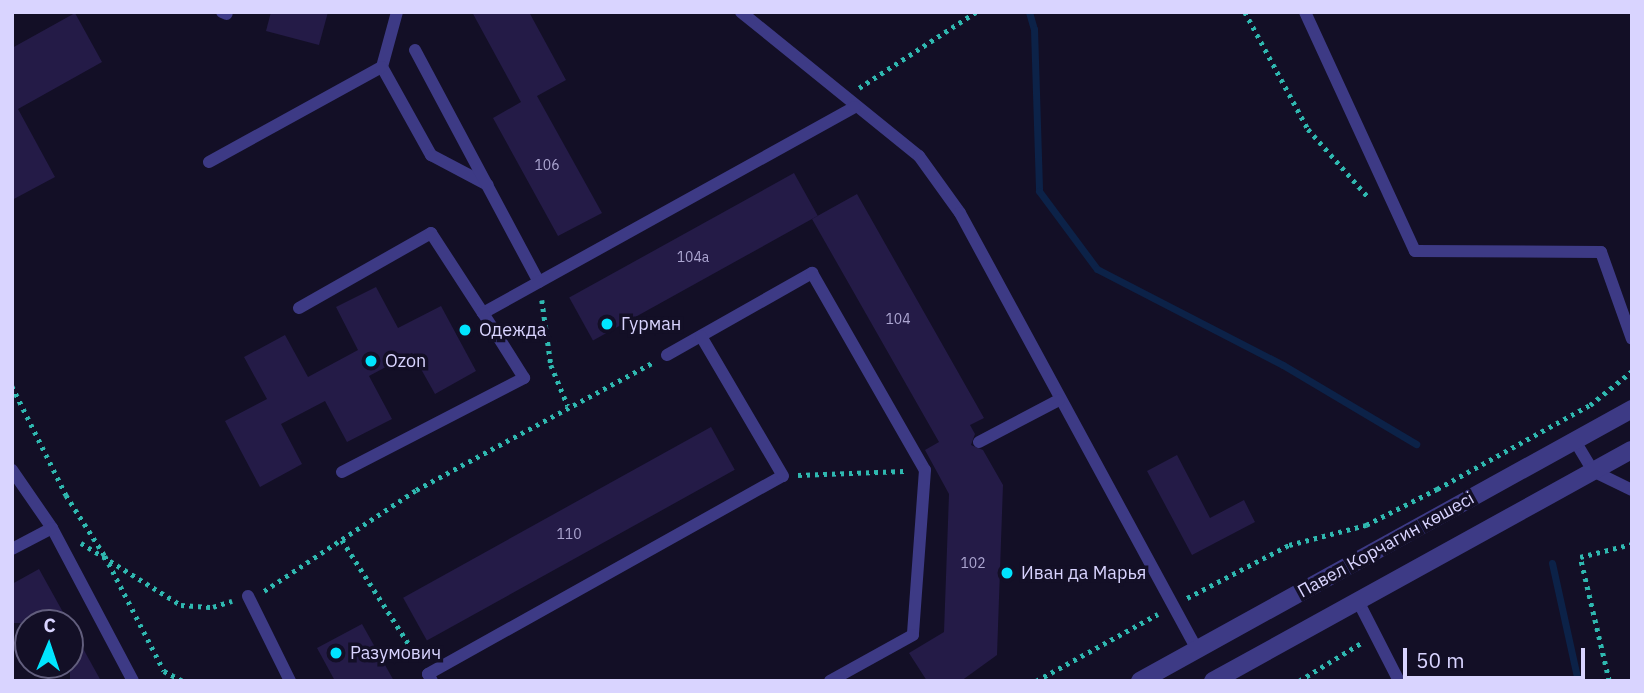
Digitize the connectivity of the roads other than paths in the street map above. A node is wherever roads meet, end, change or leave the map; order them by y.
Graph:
1 (397, 12) edge
2 (741, 12) edge
3 (1305, 12) edge
4 (415, 50) dead end
5 (382, 67) junction
6 (855, 107) junction
7 (209, 162) dead end
8 (488, 185) junction
9 (539, 282) junction
10 (299, 308) dead end
11 (483, 313) junction
12 (1631, 332) edge
13 (701, 335) junction
14 (667, 355) road end
15 (1059, 400) junction
16 (1632, 409) edge
17 (1575, 441) junction
18 (979, 442) dead end
19 (1632, 450) edge
20 (12, 470) edge
21 (1593, 471) junction
22 (342, 472) dead end
23 (1632, 490) edge
24 (51, 528) junction
25 (12, 549) edge
26 (248, 596) road end
27 (1358, 601) junction
28 (1197, 649) junction
29 (430, 677) edge
30 (133, 681) edge
31 (290, 681) edge
32 (830, 681) edge
33 (1140, 681) edge
34 (1213, 681) edge
35 (1399, 681) edge

1 - 5 lane
2 - 6 lane
3 - 12 lane
4 - 8 lane
5 - 7 lane
5 - 8 lane
6 - 9 lane
6 - 15 lane
8 - 9 lane
9 - 11 lane
10 - 11 lane
11 - 22 lane
13 - 14 lane
13 - 29 lane
13 - 32 lane
15 - 18 lane
15 - 28 lane
16 - 17 street, Павел Корчагин көшесі
17 - 21 lane
17 - 28 street, Павел Корчагин көшесі
19 - 21 street, Павел Корчагин көшесі
20 - 24 lane
21 - 23 lane
21 - 27 street, Павел Корчагин көшесі
24 - 25 lane
24 - 30 lane
26 - 31 lane
27 - 34 street, Павел Корчагин көшесі
27 - 35 lane
28 - 33 street, Павел Корчагин көшесі

